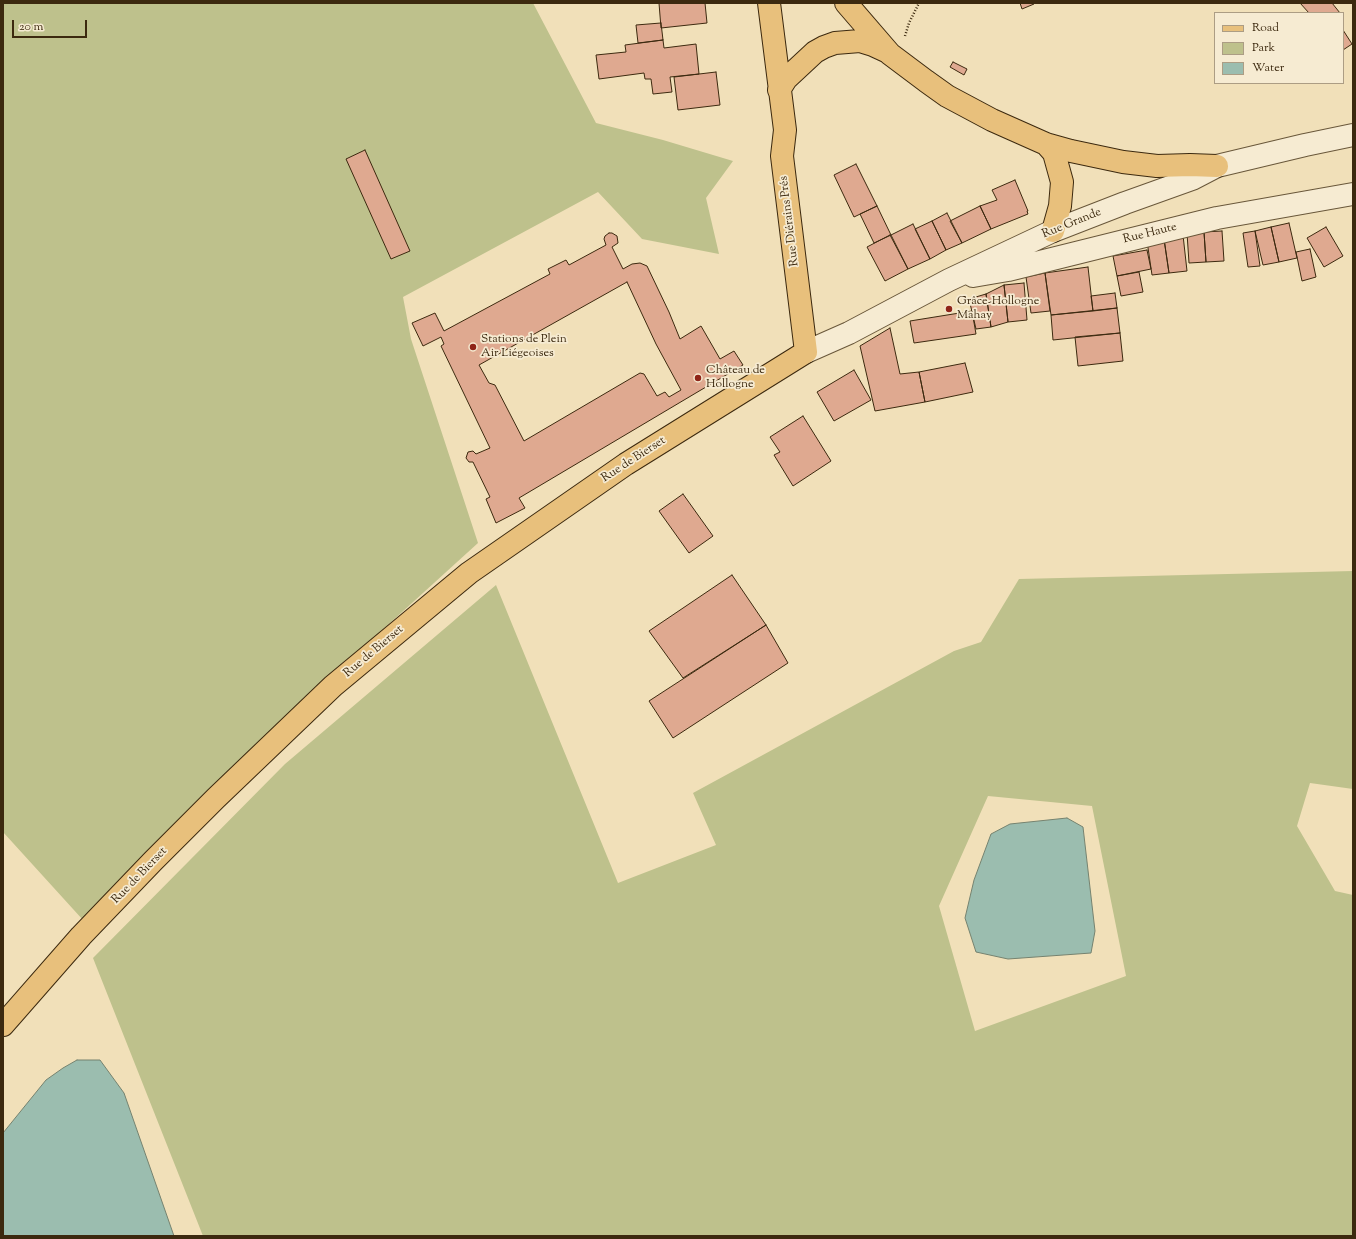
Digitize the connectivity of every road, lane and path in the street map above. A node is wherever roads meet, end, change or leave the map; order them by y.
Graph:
1 (769, 3) edge
2 (846, 3) edge
3 (919, 3) edge
4 (890, 54) junction
5 (779, 90) junction
6 (1353, 135) edge
7 (1046, 144) junction
8 (1217, 166) junction
9 (1353, 194) edge
10 (1053, 231) junction
11 (949, 280) junction
12 (806, 352) junction
13 (3, 1025) edge

1 - 5 main road, Rue Diérains Prés
2 - 4 main road
3 - 4 path
4 - 5 main road
4 - 7 main road
5 - 12 main road, Rue Diérains Prés
6 - 8 street, Rue Grande
7 - 8 main road
7 - 10 main road
8 - 10 street, Rue Grande
9 - 11 street, Rue Haute
10 - 11 street, Rue Grande
11 - 12 street, Rue Grande
12 - 13 main road, Rue de Bierset

